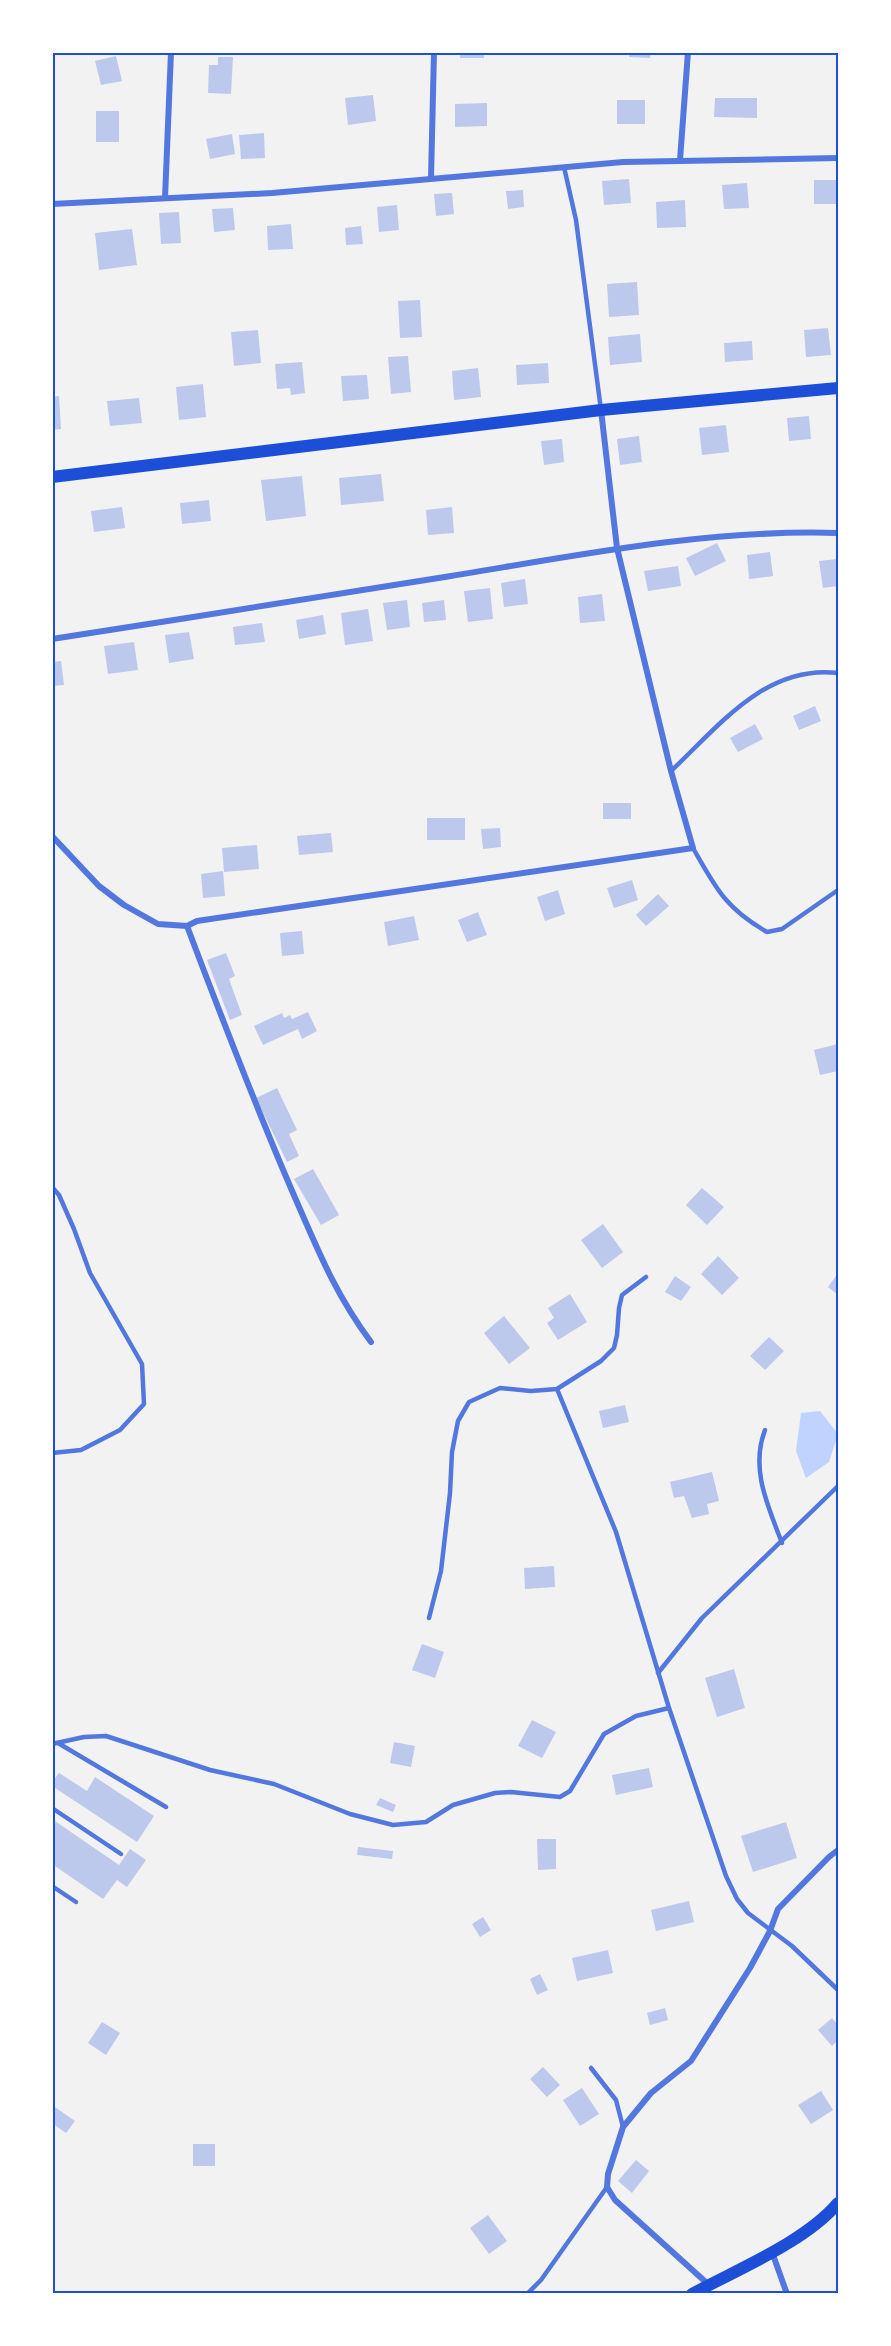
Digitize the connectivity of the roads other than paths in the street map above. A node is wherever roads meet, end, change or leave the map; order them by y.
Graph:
1 (171, 52) edge
2 (434, 52) edge
3 (688, 52) edge
4 (838, 158) edge
5 (680, 160) junction
6 (564, 167) junction
7 (431, 178) junction
8 (165, 198) junction
9 (52, 204) edge
10 (838, 388) edge
11 (601, 410) junction
12 (52, 477) edge
13 (838, 533) edge
14 (617, 548) junction
15 (52, 639) edge
16 (838, 673) edge
17 (671, 771) junction
18 (52, 836) edge
19 (693, 848) junction
20 (838, 890) edge
21 (187, 926) junction
22 (52, 1187) edge
23 (646, 1277) dead end
24 (370, 1342) dead end
25 (557, 1389) junction
26 (765, 1430) dead end
27 (52, 1453) edge
28 (838, 1486) edge
29 (782, 1542) junction
30 (429, 1618) dead end
31 (658, 1673) junction
32 (669, 1708) junction
33 (55, 1744) edge
34 (166, 1807) dead end
35 (52, 1808) edge
36 (838, 1850) edge
37 (121, 1854) dead end
38 (52, 1887) edge
39 (76, 1902) dead end
40 (770, 1931) junction
41 (838, 1990) edge
42 (591, 2068) dead end
43 (623, 2127) junction
44 (607, 2187) junction
45 (838, 2203) edge
46 (772, 2251) junction
47 (709, 2285) junction
48 (527, 2294) edge
49 (692, 2294) edge
50 (787, 2294) edge

1 - 8 street
2 - 7 street
3 - 5 street
4 - 5 street
5 - 6 street
6 - 7 street
6 - 11 lane
7 - 8 street
8 - 9 street
10 - 11 main road
11 - 12 main road
11 - 14 street
13 - 14 street
14 - 15 street
14 - 17 street
16 - 17 lane
17 - 19 street
18 - 21 street
19 - 20 lane
19 - 21 street
21 - 24 street
22 - 27 lane
23 - 25 lane
25 - 30 lane
25 - 31 lane
26 - 29 lane
28 - 29 lane
29 - 31 lane
31 - 32 lane
32 - 33 lane
32 - 40 lane
33 - 34 lane
35 - 37 lane
36 - 40 street
38 - 39 lane
40 - 41 lane
40 - 43 street
42 - 43 lane
43 - 44 street
44 - 47 street
44 - 48 lane
45 - 46 main road
46 - 47 main road
46 - 50 street
47 - 49 main road

